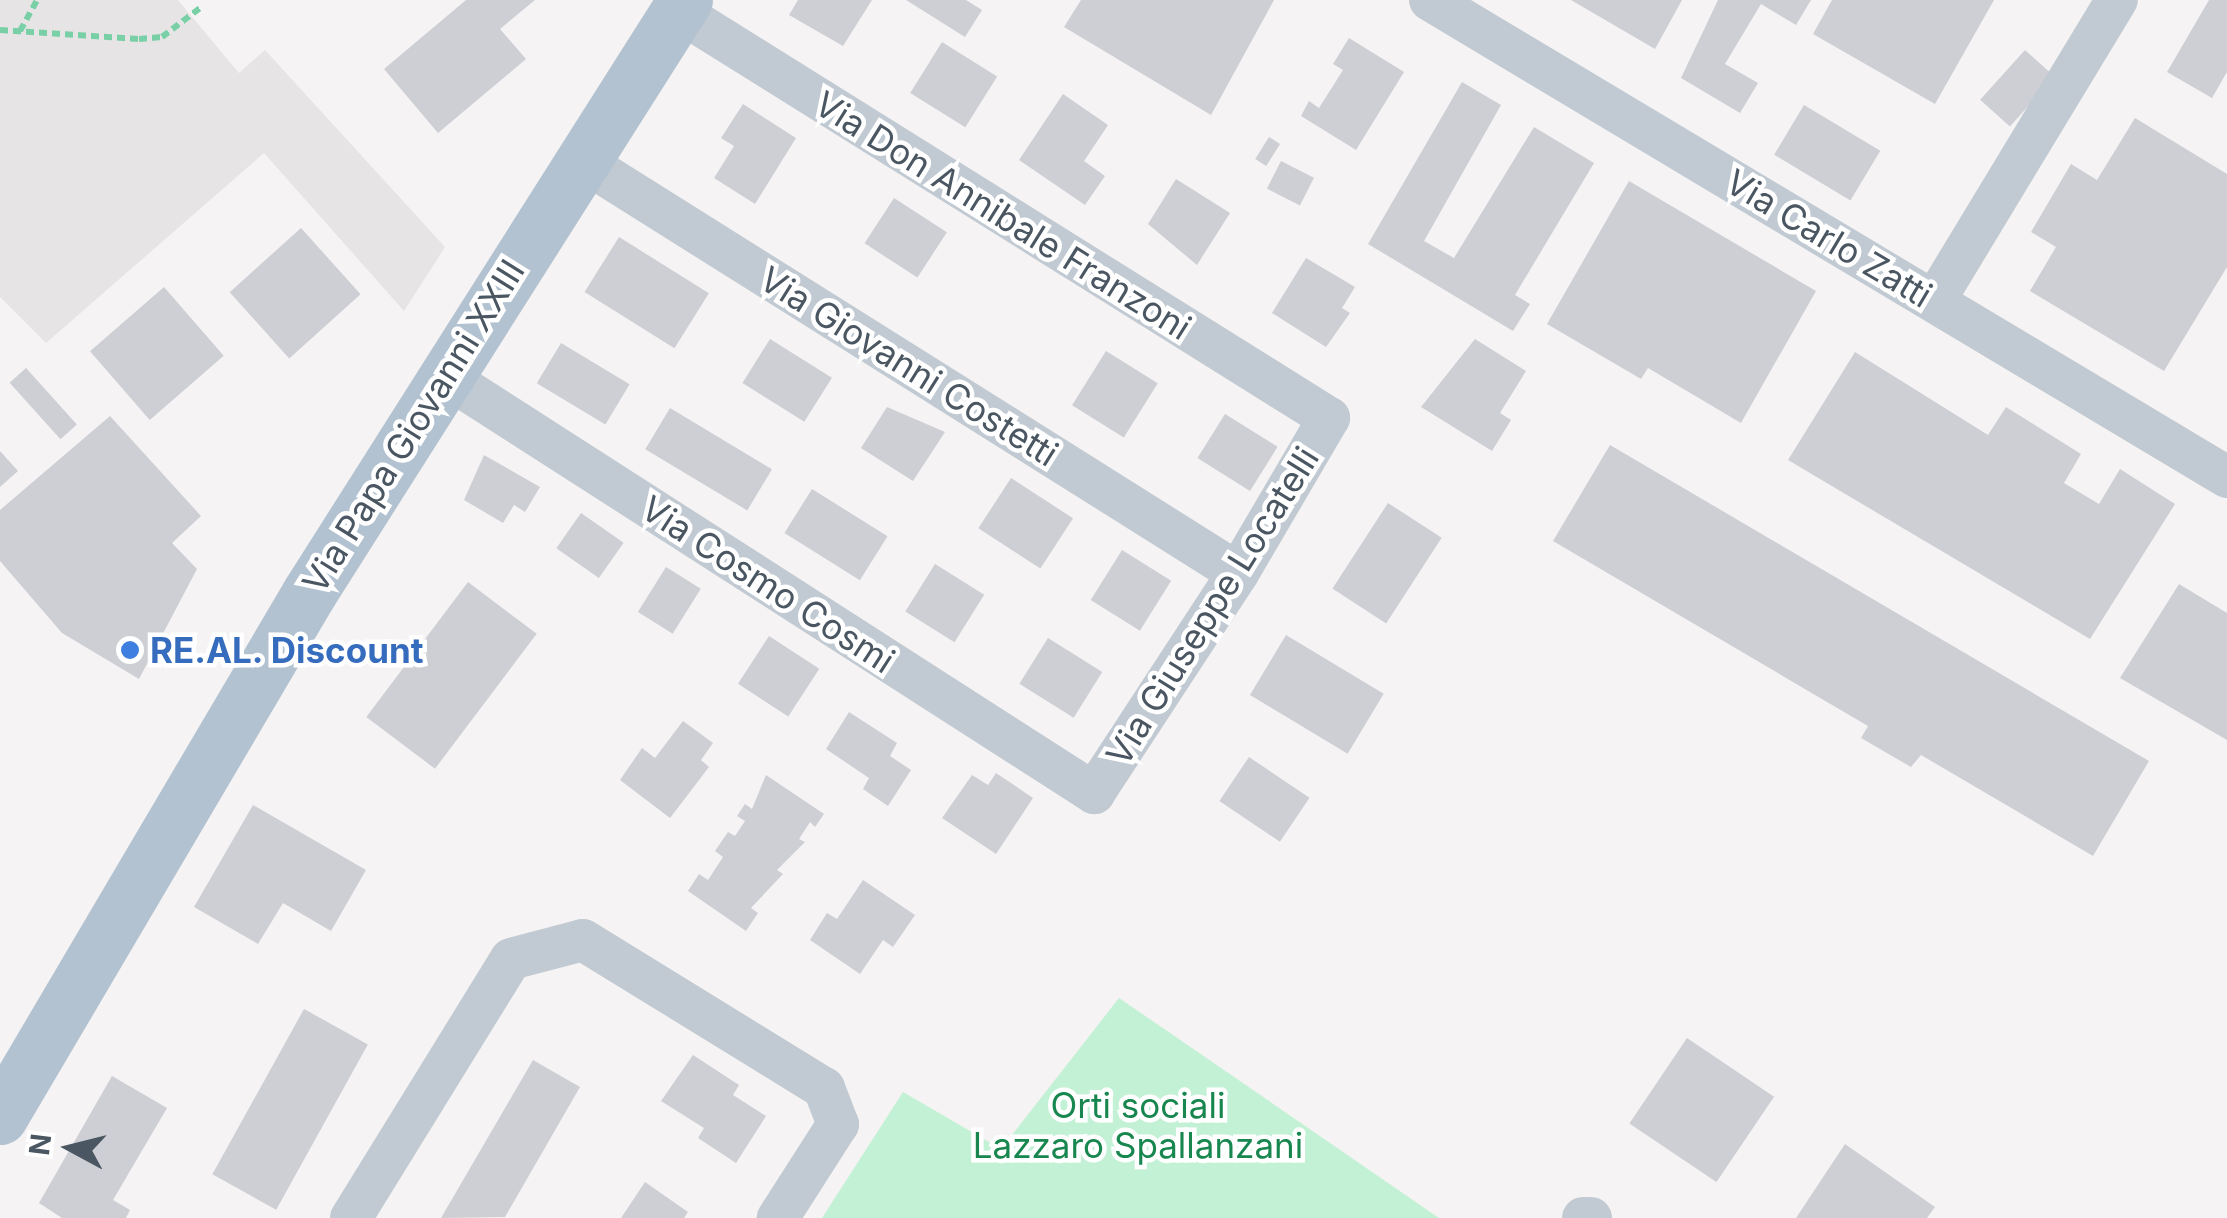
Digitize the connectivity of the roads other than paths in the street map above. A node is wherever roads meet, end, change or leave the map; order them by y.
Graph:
1 (1430, 0) edge
2 (2117, 0) edge
3 (681, 6) edge
4 (581, 160) junction
5 (1934, 300) junction
6 (442, 375) junction
7 (1328, 418) joint
8 (2227, 477) edge
9 (1238, 573) junction
10 (1094, 794) joint
11 (0, 1117) edge
12 (351, 1218) edge
13 (778, 1218) edge
14 (1583, 1218) edge
15 (1591, 1218) edge

1 - 5 street, Via Carlo Zatti
2 - 5 street
3 - 4 main road, Via Papa Giovanni XXIII
3 - 7 street, Via Don Annibale Franzoni
4 - 6 main road, Via Papa Giovanni XXIII
4 - 9 street, Via Giovanni Costetti
5 - 8 street, Via Carlo Zatti
6 - 10 street, Via Cosmo Cosmi
6 - 11 main road, Via Papa Giovanni XXIII
7 - 9 street, Via Giuseppe Locatelli
9 - 10 street, Via Giuseppe Locatelli
12 - 13 street
14 - 15 street

